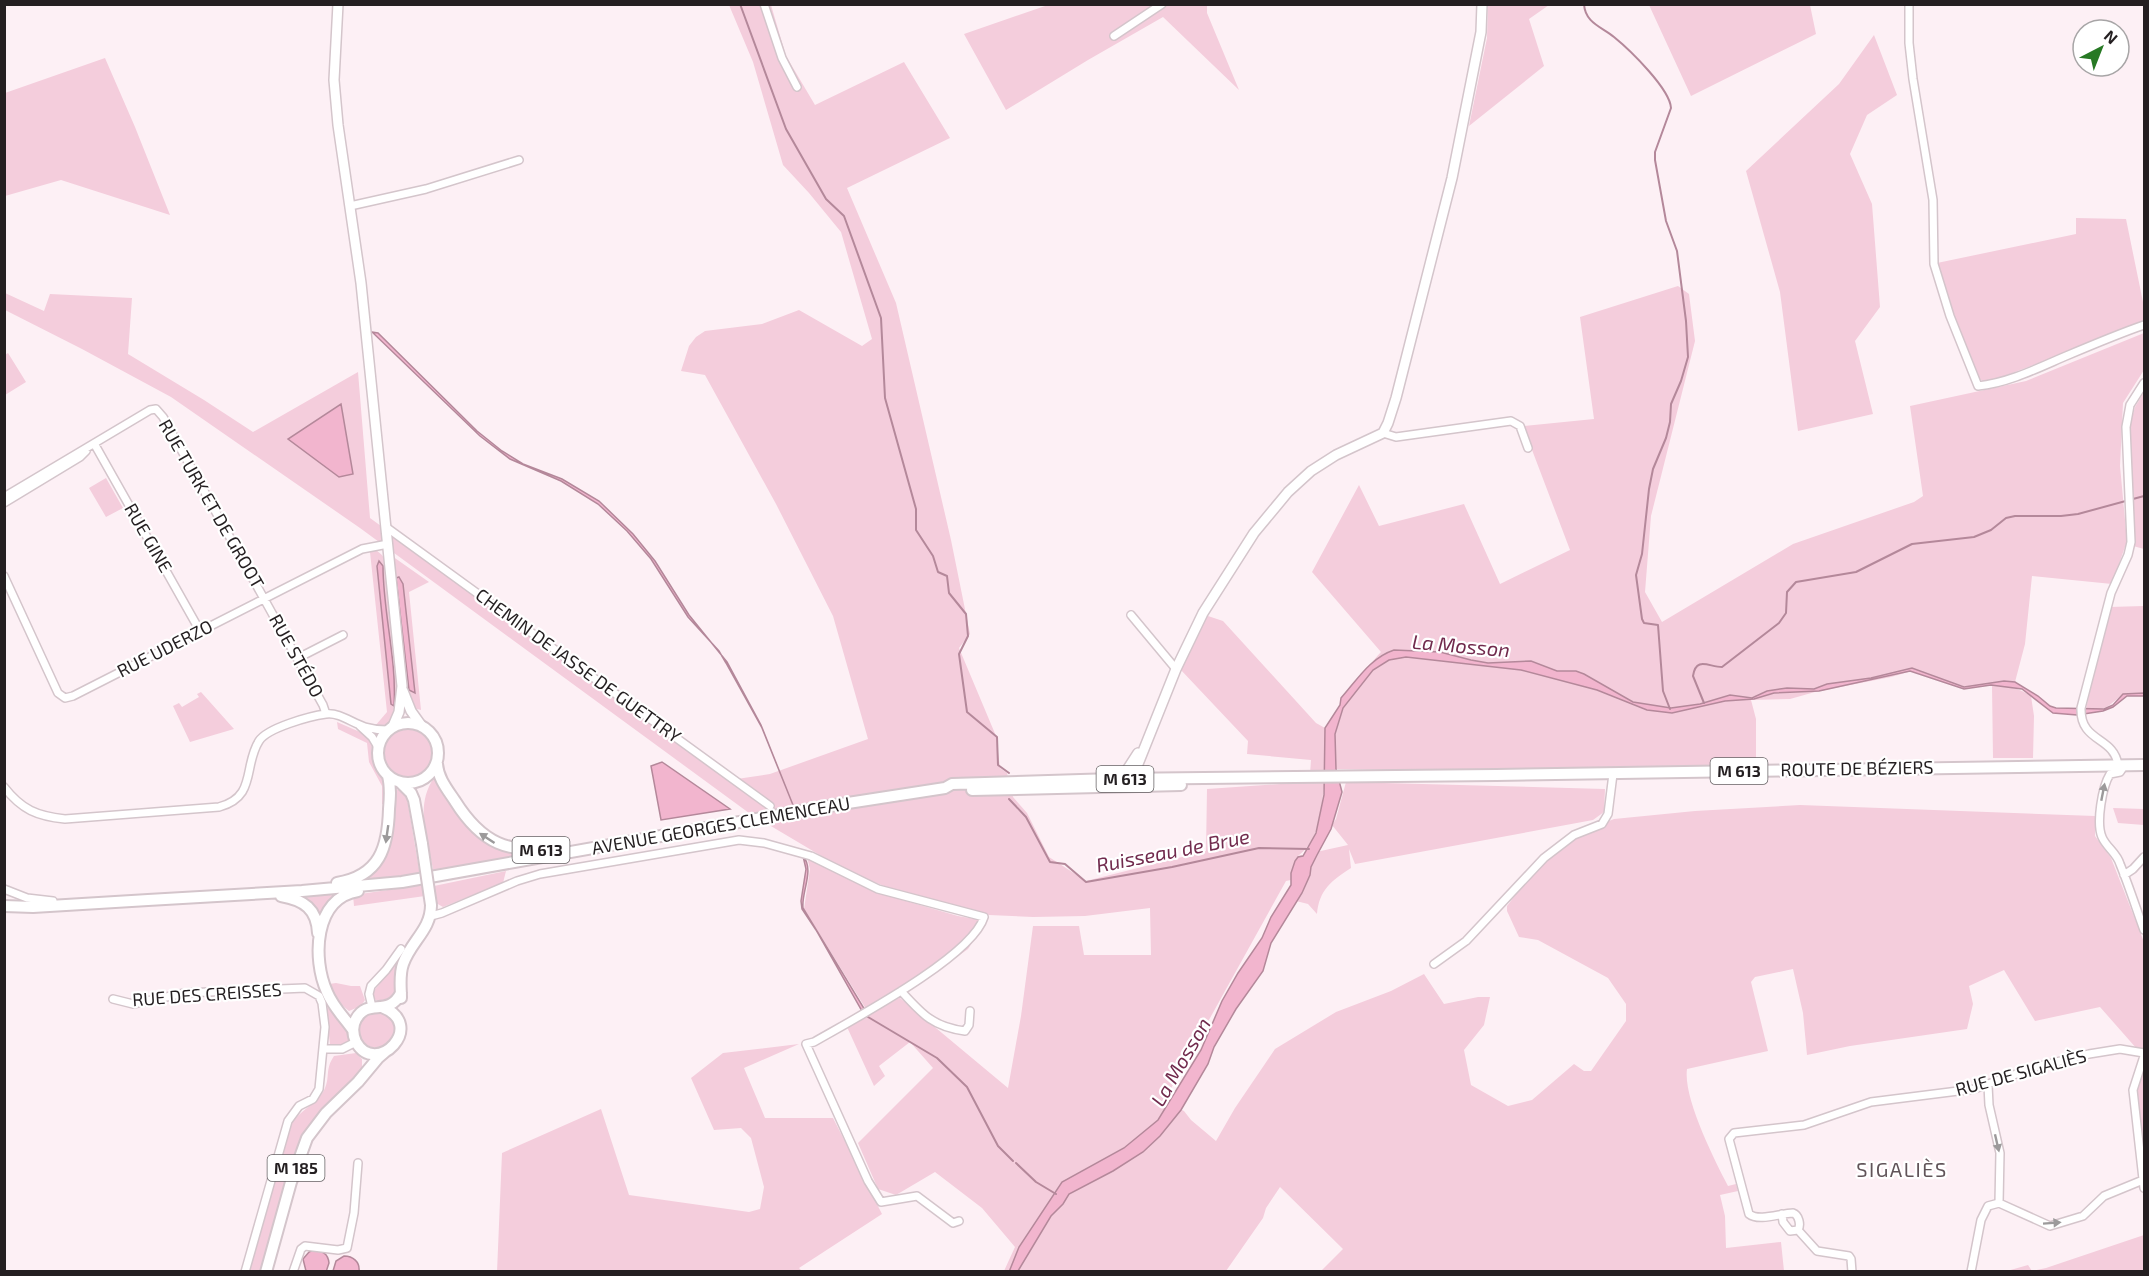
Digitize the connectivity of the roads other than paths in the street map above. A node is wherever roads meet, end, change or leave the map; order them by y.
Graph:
1 (338, 4) edge
2 (764, 4) edge
3 (1162, 4) edge
4 (1482, 4) edge
5 (1909, 4) edge
6 (1114, 36) dead end
7 (797, 87) dead end
8 (519, 160) dead end
9 (350, 206) junction
10 (2145, 325) edge
11 (2145, 383) edge
12 (1383, 433) junction
13 (92, 447) junction
14 (1528, 448) dead end
15 (4, 497) edge
16 (4, 503) edge
17 (386, 527) junction
18 (388, 544) junction
19 (4, 576) edge
20 (265, 598) junction
21 (1131, 615) dead end
22 (200, 631) junction
23 (343, 635) dead end
24 (298, 658) junction
25 (1176, 669) junction
26 (402, 686) junction
27 (326, 714) junction
28 (358, 724) junction
29 (421, 725) junction
30 (390, 728) junction
31 (1145, 744) junction
32 (378, 747) junction
33 (437, 764) junction
34 (2145, 765) edge
35 (2121, 766) junction
36 (1613, 774) junction
37 (388, 776) junction
38 (428, 776) junction
39 (1170, 778) junction
40 (1241, 778) junction
41 (1129, 779) junction
42 (399, 782) junction
43 (4, 787) edge
44 (945, 788) junction
45 (771, 806) dead end
46 (418, 814) junction
47 (689, 831) junction
48 (2145, 857) edge
49 (467, 871) junction
50 (2124, 875) junction
51 (4, 889) edge
52 (244, 894) junction
53 (66, 905) junction
54 (4, 906) edge
55 (431, 910) junction
56 (2145, 930) edge
57 (319, 945) junction
58 (401, 949) dead end
59 (1434, 964) dead end
60 (901, 991) junction
61 (401, 993) junction
62 (113, 999) dead end
63 (333, 1005) junction
64 (377, 1007) junction
65 (970, 1011) dead end
66 (360, 1014) junction
67 (399, 1021) junction
68 (353, 1030) junction
69 (360, 1046) junction
70 (324, 1049) junction
71 (385, 1052) junction
72 (2145, 1055) edge
73 (365, 1075) junction
74 (1988, 1085) junction
75 (358, 1163) dead end
76 (2143, 1180) junction
77 (2145, 1188) edge
78 (1999, 1203) junction
79 (1782, 1214) junction
80 (959, 1221) dead end
81 (1798, 1230) junction
82 (245, 1272) edge
83 (266, 1272) edge
84 (293, 1272) edge
85 (1852, 1272) edge
86 (1971, 1272) edge

1 - 9 street
2 - 7 street
3 - 6 street
4 - 12 street
5 - 10 street
8 - 9 street
9 - 17 street
11 - 35 street
12 - 14 street
12 - 25 street
13 - 15 street
13 - 16 street
13 - 20 street, RUE TURK ET DE GROOT
13 - 22 street, RUE GINE
17 - 18 street
17 - 45 street, CHEMIN DE JASSE DE GUETTRY
18 - 20 street, RUE UDERZO
18 - 26 street
19 - 22 street, RUE UDERZO
20 - 22 street, RUE UDERZO
20 - 24 street, RUE STÉDO
21 - 25 street
23 - 24 street
24 - 27 street, RUE STÉDO
25 - 31 street
26 - 29 street
26 - 30 street
27 - 28 street
27 - 43 street
28 - 30 street
28 - 32 street
29 - 30 main road
29 - 33 main road
30 - 32 main road
31 - 39 street
31 - 41 street
32 - 37 main road
33 - 38 main road
47 -> 33 main road, M 613
34 - 35 main road, ROUTE DE BÉZIERS / M 613
35 - 36 main road, ROUTE DE BÉZIERS / M 613
50 -> 35 street
36 - 40 main road, ROUTE DE BÉZIERS / M 613
36 - 59 street
37 - 42 main road
37 -> 52 main road, M 613
38 - 42 main road
38 - 46 main road
39 - 40 main road, M 613
39 - 41 main road, M 613
40 - 41 main road, M 613
41 - 44 main road, M 613
41 - 44 main road, M 613
42 - 46 main road
44 - 47 main road, AVENUE GEORGES CLEMENCEAU / M 613
46 - 55 main road, bridge
47 - 49 main road, AVENUE GEORGES CLEMENCEAU / M 613
48 - 50 street
49 - 52 main road, AVENUE GEORGES CLEMENCEAU / M 613
49 - 57 main road
50 - 56 street
51 - 53 street
52 - 53 main road, AVENUE GEORGES CLEMENCEAU / M 613
52 - 57 main road, M 613
53 - 54 main road, AVENUE GEORGES CLEMENCEAU / M 613
55 - 60 street
55 - 61 main road
57 - 63 main road, M 613
58 - 64 street
60 - 65 street
60 - 80 street
61 - 64 main road
61 - 67 main road
62 - 70 street, RUE DES CREISSES
63 - 66 main road
63 - 68 main road, M 613
64 - 66 main road
64 - 67 main road
66 - 68 main road
67 - 71 main road
68 - 69 main road
69 - 70 street
69 - 71 main road
69 - 73 main road
70 - 82 street, RUE DES CREISSES
71 - 73 main road, M 185
72 - 74 street, RUE DE SIGALIÈS
72 - 76 street
73 - 83 main road, M 185
74 -> 78 street
74 - 79 street, RUE DE SIGALIÈS
75 - 84 street
76 - 77 street
78 -> 76 street
78 - 86 street
79 - 81 street
79 - 81 street
81 - 85 street

